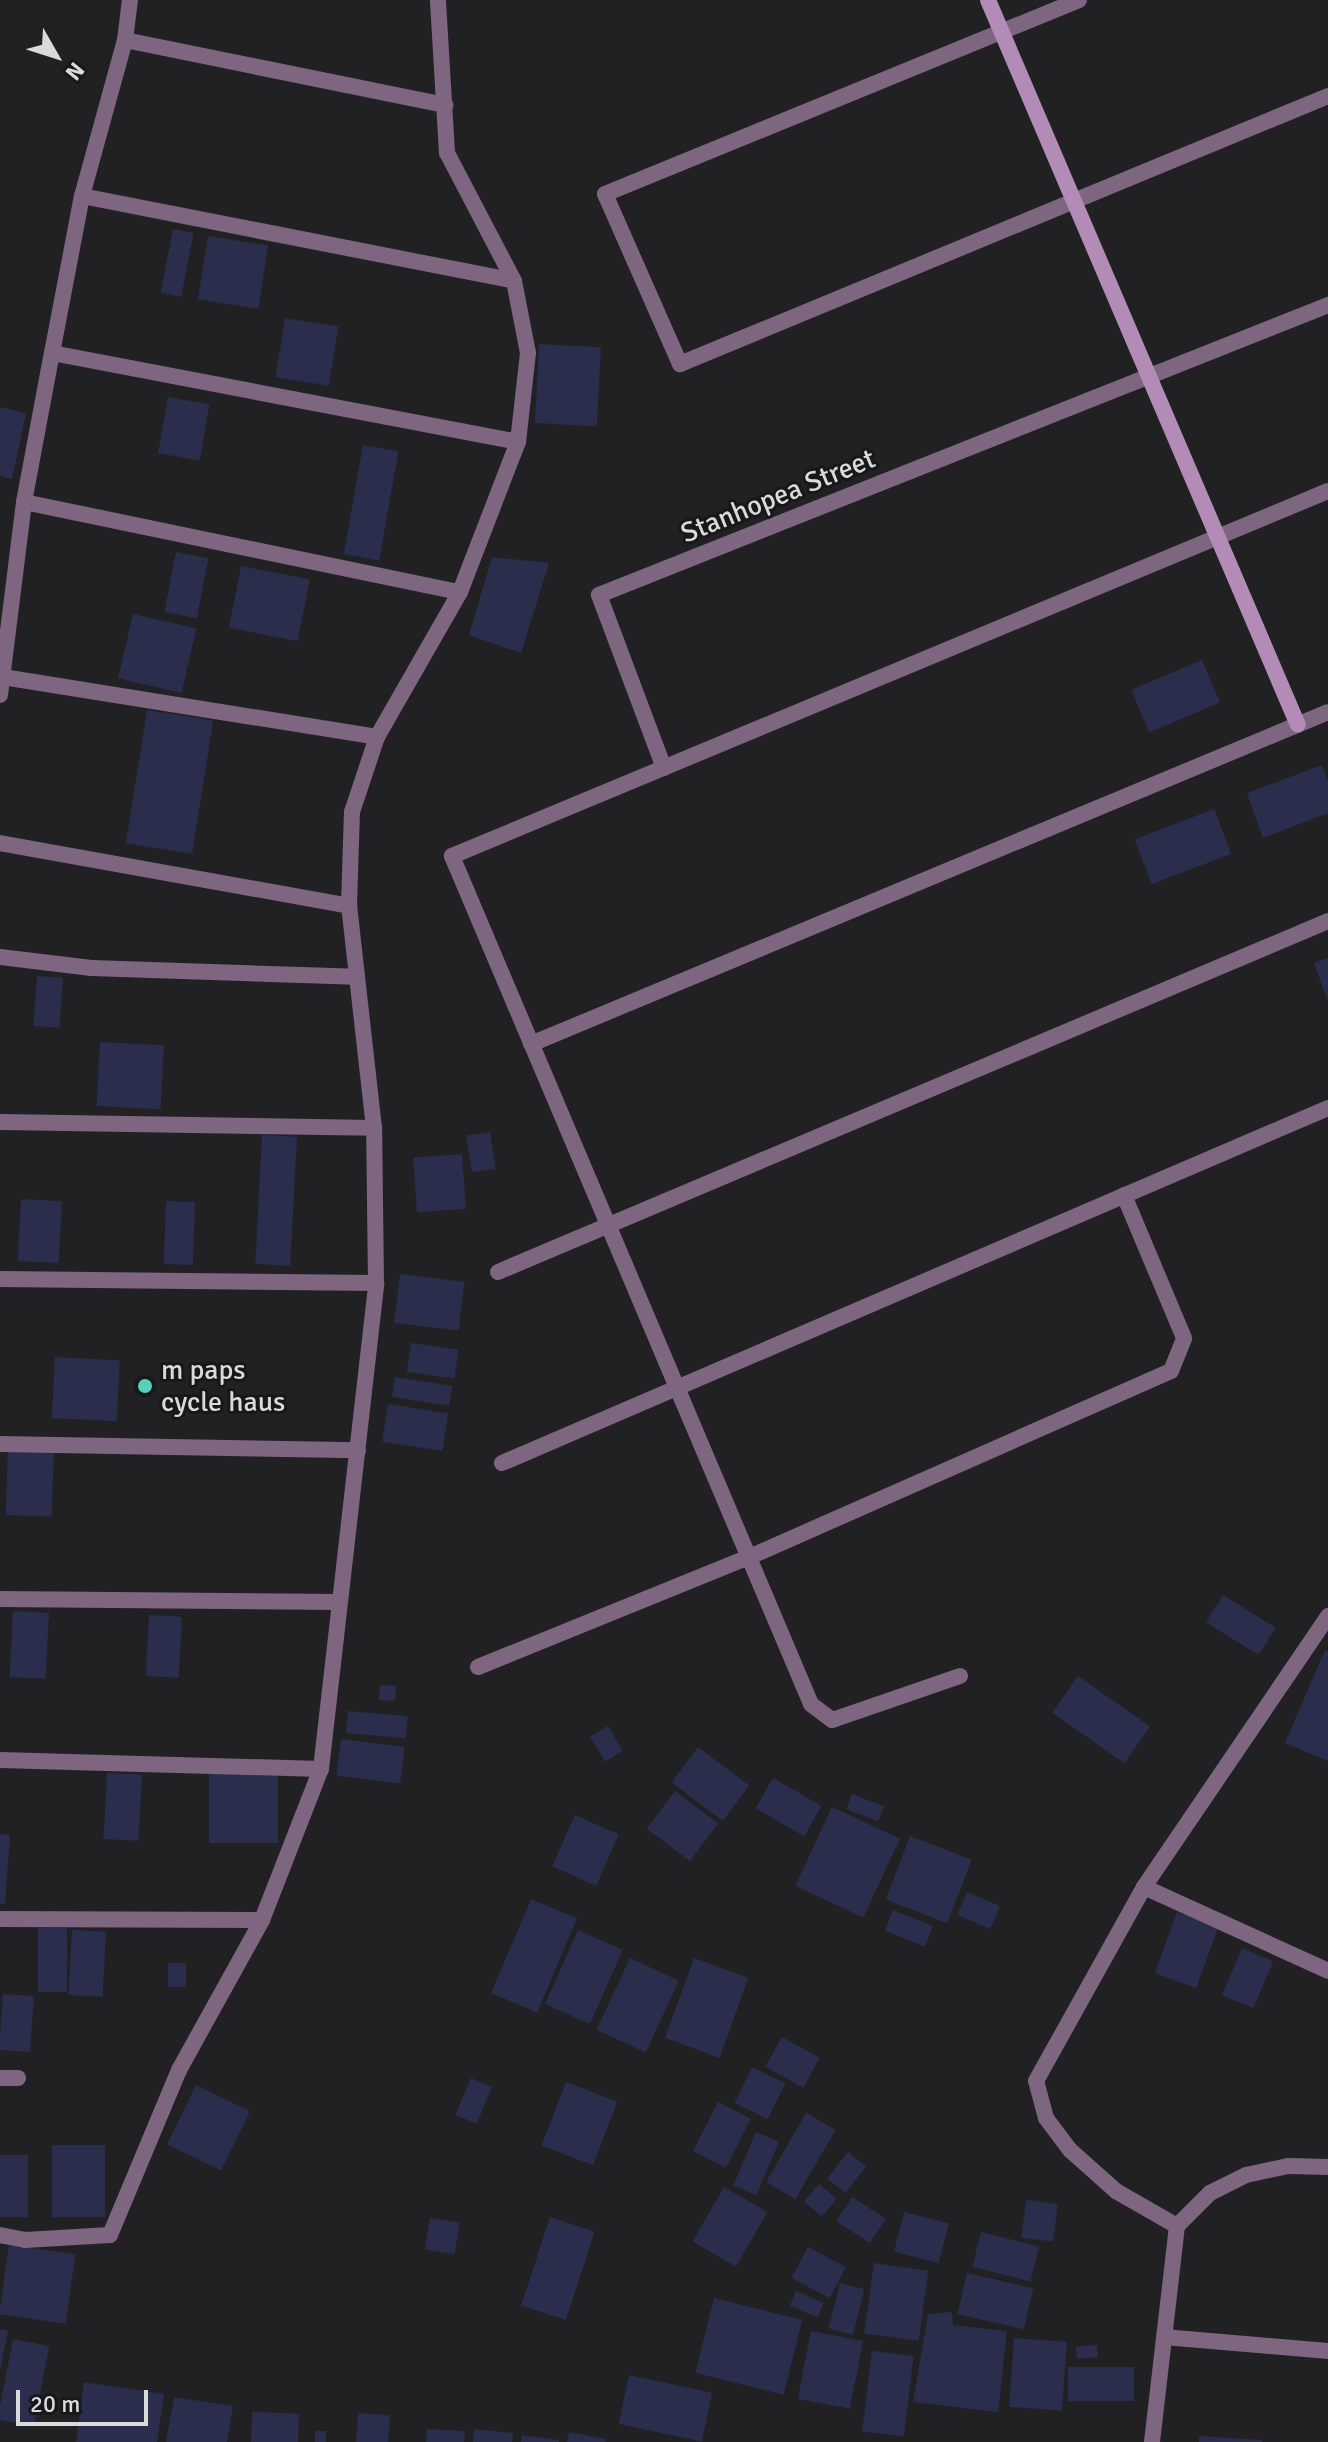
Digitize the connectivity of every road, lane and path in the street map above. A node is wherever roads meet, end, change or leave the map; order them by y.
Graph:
1 (130, 0) edge
2 (438, 0) edge
3 (988, 0) edge
4 (1079, 0) edge
5 (1001, 30) junction
6 (125, 40) junction
7 (1328, 96) edge
8 (445, 105) junction
9 (82, 196) junction
10 (1073, 199) junction
11 (514, 281) junction
12 (1328, 305) edge
13 (52, 353) junction
14 (1149, 376) junction
15 (518, 442) junction
16 (1328, 491) edge
17 (24, 502) junction
18 (1218, 538) junction
19 (460, 592) junction
20 (3, 677) junction
21 (0, 695) edge
22 (1328, 712) edge
23 (1298, 725) junction
24 (377, 737) junction
25 (664, 768) junction
26 (0, 843) edge
27 (349, 906) junction
28 (1328, 921) edge
29 (0, 957) edge
30 (356, 977) junction
31 (531, 1044) junction
32 (1328, 1108) edge
33 (0, 1122) edge
34 (374, 1128) junction
35 (1124, 1195) junction
36 (607, 1225) junction
37 (498, 1272) dead end
38 (0, 1279) edge
39 (376, 1283) junction
40 (676, 1388) junction
41 (0, 1444) edge
42 (358, 1450) junction
43 (502, 1463) dead end
44 (747, 1558) junction
45 (0, 1599) edge
46 (338, 1602) junction
47 (1328, 1616) edge
48 (478, 1667) dead end
49 (960, 1676) dead end
50 (0, 1760) edge
51 (321, 1769) junction
52 (1144, 1887) junction
53 (0, 1919) edge
54 (262, 1920) junction
55 (1328, 1971) edge
56 (0, 2078) edge
57 (18, 2078) dead end
58 (1328, 2167) edge
59 (1177, 2226) junction
60 (0, 2235) edge
61 (1164, 2337) junction
62 (1328, 2351) edge
63 (1152, 2442) edge

1 - 6 street
2 - 8 street
3 - 5 street
4 - 5 street
5 - 10 street
5 - 10 street
6 - 8 street
6 - 9 street
7 - 10 street
8 - 11 street
9 - 11 street
9 - 13 street
10 - 14 street
11 - 15 street
12 - 14 street
13 - 15 street
13 - 17 street
14 - 18 street
14 - 25 street, Stanhopea Street
15 - 19 street
16 - 18 street
17 - 19 street
17 - 20 street
18 - 23 street
18 - 25 street
19 - 24 street
20 - 21 street
20 - 24 street
22 - 23 street
23 - 31 street
24 - 27 street
25 - 31 street
26 - 27 street
27 - 30 street
28 - 36 street
29 - 30 street
30 - 34 street
31 - 36 street
32 - 35 street
33 - 34 street
34 - 39 street
35 - 40 street
35 - 44 street
36 - 37 street
36 - 40 street
38 - 39 street
39 - 42 street
40 - 43 street
40 - 44 street
41 - 42 street
42 - 46 street
44 - 48 street
44 - 49 street
45 - 46 street
46 - 51 street
47 - 52 street
50 - 51 street
51 - 54 street
52 - 55 street
52 - 59 street
53 - 54 street
54 - 60 street
56 - 57 street
58 - 59 street
59 - 61 street
61 - 62 street
61 - 63 street

